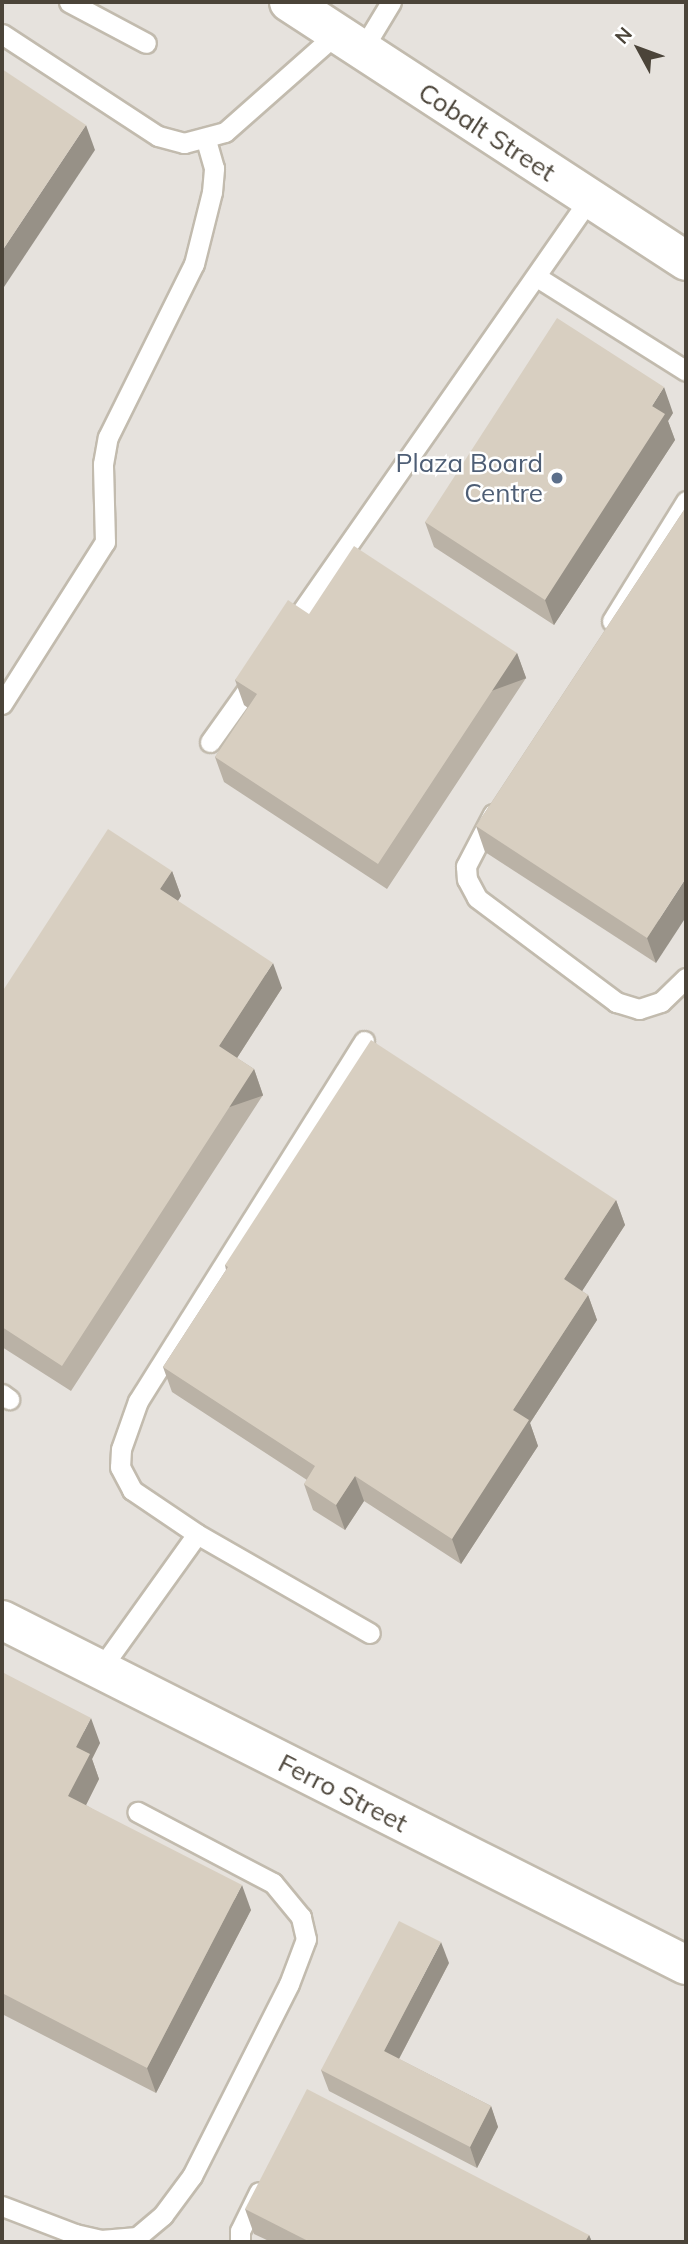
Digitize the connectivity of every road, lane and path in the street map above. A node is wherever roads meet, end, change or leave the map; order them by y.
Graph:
1 (69, 2) edge
2 (289, 2) edge
3 (391, 2) edge
4 (2, 34) edge
5 (349, 41) junction
6 (146, 43) dead end
7 (206, 139) junction
8 (590, 198) junction
9 (686, 261) edge
10 (537, 277) junction
11 (686, 370) edge
12 (686, 500) edge
13 (600, 641) edge
14 (2, 704) edge
15 (210, 741) dead end
16 (506, 793) edge
17 (686, 978) edge
18 (364, 1041) dead end
19 (197, 1534) junction
20 (2, 1620) edge
21 (370, 1633) dead end
22 (99, 1671) junction
23 (138, 1812) dead end
24 (686, 1965) edge
25 (269, 2170) edge
26 (2, 2206) edge
27 (240, 2242) edge

1 - 6 lane
2 - 5 street, Cobalt Street
3 - 5 lane
4 - 7 lane
5 - 7 lane
5 - 8 street, Cobalt Street
7 - 14 lane
8 - 9 street, Cobalt Street
8 - 10 lane
10 - 11 lane
10 - 15 lane
12 - 13 lane
16 - 17 lane
18 - 19 lane
19 - 21 lane
19 - 22 lane
20 - 22 street, Ferro Street
22 - 24 street, Ferro Street
23 - 26 lane
25 - 27 lane

